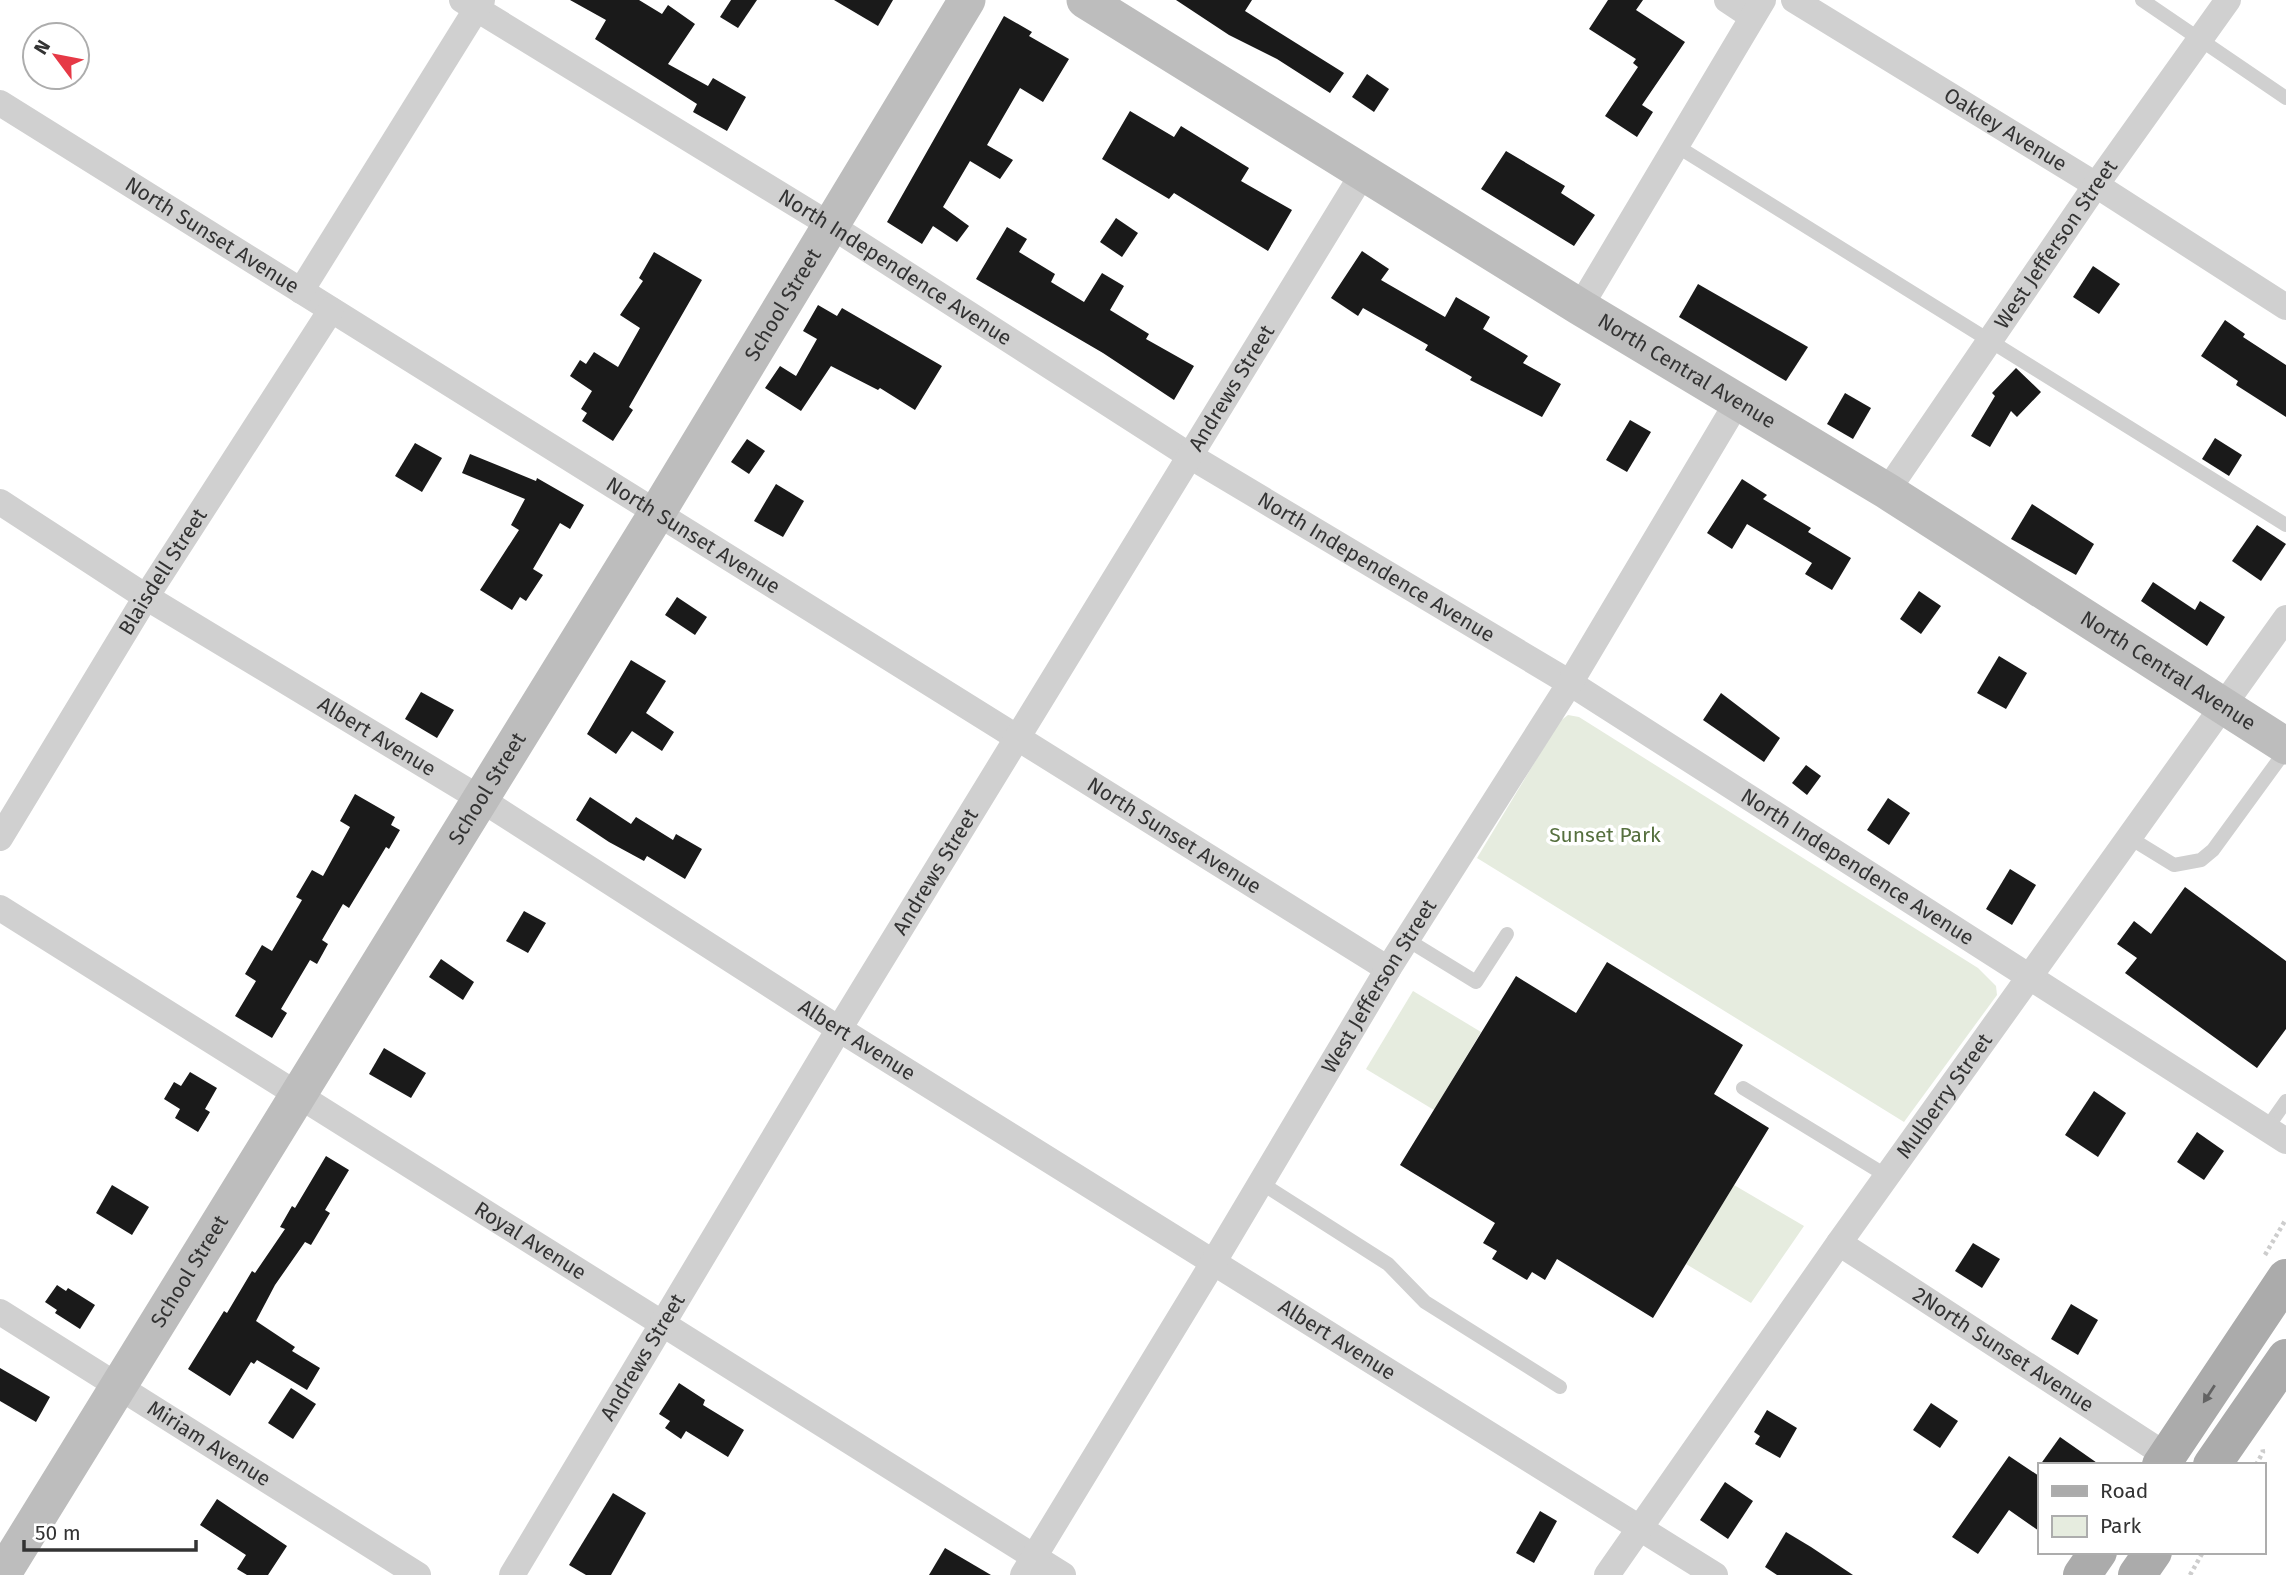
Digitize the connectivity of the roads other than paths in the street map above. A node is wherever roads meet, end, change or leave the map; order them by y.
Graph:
1 (967, 0) edge
2 (1085, 0) edge
3 (1727, 0) edge
4 (1794, 0) edge
5 (2142, 0) edge
6 (2228, 0) edge
7 (474, 3) edge
8 (1757, 8) edge
9 (2199, 40) junction
10 (2286, 98) edge
11 (2, 108) edge
12 (1675, 145) junction
13 (1364, 170) junction
14 (2096, 185) junction
15 (830, 225) junction
16 (301, 291) junction
17 (1580, 307) junction
18 (2286, 307) edge
19 (331, 310) junction
20 (1989, 339) junction
21 (1738, 401) junction
22 (1190, 456) junction
23 (1887, 491) junction
24 (0, 502) edge
25 (657, 513) junction
26 (2286, 525) edge
27 (146, 597) junction
28 (2286, 618) edge
29 (1570, 683) junction
30 (2224, 706) junction
31 (1017, 738) junction
32 (2286, 748) edge
33 (480, 798) junction
34 (0, 838) edge
35 (2130, 838) junction
36 (0, 908) edge
37 (1507, 934) dead end
38 (1406, 939) junction
39 (1388, 969) junction
40 (2030, 977) junction
41 (839, 1029) junction
42 (1743, 1088) dead end
43 (297, 1096) junction
44 (2286, 1101) edge
45 (2276, 1135) edge
46 (1887, 1176) junction
47 (1261, 1183) junction
48 (1839, 1243) junction
49 (1213, 1263) junction
50 (2286, 1278) edge
51 (0, 1312) edge
52 (661, 1323) junction
53 (2286, 1358) edge
54 (120, 1386) junction
55 (1560, 1387) dead end
56 (2164, 1461) edge
57 (2213, 1463) edge
58 (1641, 1528) junction
59 (2097, 1554) edge
60 (2152, 1554) edge
61 (1028, 1566) edge
62 (2, 1575) edge
63 (418, 1575) edge
64 (512, 1575) edge
65 (1063, 1575) edge
66 (1607, 1575) edge
67 (1715, 1575) edge
68 (2082, 1575) edge
69 (2137, 1575) edge

1 - 15 main road, School Street
2 - 13 main road, North Central Avenue
3 - 8 street
4 - 14 street, Oakley Avenue
5 - 9 lane
6 - 9 street, West Jefferson Street
7 - 15 street, North Independence Avenue
7 - 16 street
8 - 12 street
9 - 10 lane
9 - 14 street, West Jefferson Street
11 - 16 street, North Sunset Avenue
12 - 17 street
12 - 20 lane
13 - 17 main road, North Central Avenue
13 - 22 street, Andrews Street
14 - 18 street, Oakley Avenue
14 - 20 street, West Jefferson Street
15 - 22 street, North Independence Avenue
15 - 25 main road, School Street
16 - 19 street, North Sunset Avenue
17 - 21 main road, North Central Avenue
19 - 25 street, North Sunset Avenue
19 - 27 street, Blaisdell Street
20 - 23 street, West Jefferson Street
20 - 26 lane
21 - 23 main road, North Central Avenue
21 - 29 street, West Jefferson Street
22 - 29 street, North Independence Avenue
22 - 31 street, Andrews Street
23 - 30 main road, North Central Avenue
24 - 27 street, Albert Avenue
25 - 31 street, North Sunset Avenue
25 - 33 main road, School Street
27 - 33 street, Albert Avenue
27 - 34 street, Blaisdell Street
28 - 30 street, Mulberry Street
29 - 38 street, West Jefferson Street
29 - 40 street, North Independence Avenue
30 - 32 main road, North Central Avenue
30 - 35 street, Mulberry Street
31 - 39 street, North Sunset Avenue
31 - 41 street, Andrews Street
32 - 35 lane
33 - 41 street, Albert Avenue
33 - 43 main road, School Street
35 - 40 street, Mulberry Street
36 - 43 street, Royal Avenue
37 - 38 lane
38 - 39 street, West Jefferson Street
39 - 47 street, West Jefferson Street
40 - 45 street, North Independence Avenue
40 - 46 street, Mulberry Street
41 - 49 street, Albert Avenue
41 - 52 street, Andrews Street
42 - 46 lane
43 - 52 street, Royal Avenue
43 - 54 main road, School Street
44 - 45 lane
46 - 48 street, Mulberry Street
47 - 49 street, West Jefferson Street
47 - 55 lane
48 - 56 street, 2North Sunset Avenue
48 - 58 street, Mulberry Street
49 - 58 street, Albert Avenue
49 - 61 street, West Jefferson Street
50 -> 56 main road
51 - 54 street, Miriam Avenue
52 - 61 street, Royal Avenue
52 - 64 street, Andrews Street
53 - 57 main road
54 - 62 main road, School Street
54 - 63 street, Miriam Avenue
58 - 66 street, Mulberry Street
58 - 67 street, Albert Avenue
59 - 68 main road
60 - 69 main road
61 - 65 street, Royal Avenue

